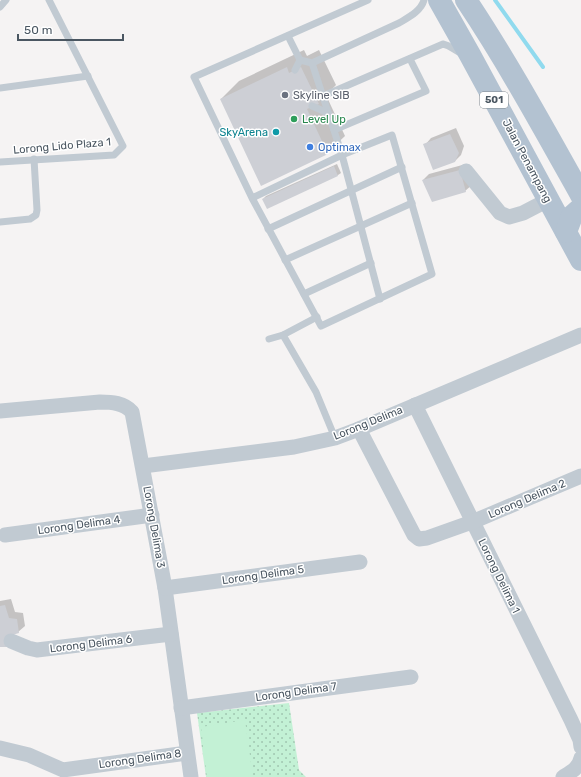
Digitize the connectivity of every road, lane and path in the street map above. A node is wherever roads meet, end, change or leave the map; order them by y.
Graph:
1 (6, 0) edge
2 (49, 0) edge
3 (368, 0) edge
4 (424, 0) edge
5 (438, 0) edge
6 (466, 0) edge
7 (0, 7) edge
8 (288, 36) junction
9 (470, 55) junction
10 (410, 59) junction
11 (300, 60) junction
12 (312, 63) junction
13 (295, 70) dead end
14 (88, 76) junction
15 (0, 88) edge
16 (323, 96) junction
17 (312, 106) dead end
18 (328, 113) junction
19 (334, 130) junction
20 (342, 155) junction
21 (34, 160) junction
22 (0, 162) edge
23 (402, 167) junction
24 (466, 171) dead end
25 (351, 190) junction
26 (581, 195) edge
27 (252, 198) junction
28 (548, 200) junction
29 (412, 203) junction
30 (581, 208) edge
31 (0, 222) edge
32 (361, 226) junction
33 (268, 228) junction
34 (566, 232) junction
35 (285, 260) junction
36 (581, 260) edge
37 (371, 263) junction
38 (304, 294) junction
39 (380, 299) junction
40 (317, 317) junction
41 (283, 335) junction
42 (581, 335) edge
43 (269, 339) dead end
44 (416, 405) junction
45 (0, 411) edge
46 (359, 429) junction
47 (335, 438) junction
48 (143, 466) junction
49 (581, 476) edge
50 (152, 515) junction
51 (472, 522) junction
52 (5, 535) dead end
53 (360, 562) dead end
54 (165, 588) junction
55 (171, 634) junction
56 (11, 641) dead end
57 (411, 677) dead end
58 (181, 708) junction
59 (581, 747) edge
60 (0, 748) edge
61 (187, 753) junction
62 (581, 758) edge
63 (191, 777) edge
64 (563, 777) edge

1 - 7 lane
2 - 14 lane
3 - 8 lane
4 - 12 lane
5 - 9 main road, Jalan Penampang / 501
6 - 26 main road, 501
8 - 11 lane
8 - 27 lane
9 - 10 lane
9 - 28 main road, Jalan Penampang / 501
10 - 16 lane
10 - 19 lane
11 - 12 lane
11 - 13 lane
12 - 16 lane
14 - 15 lane
14 - 21 lane, Lorong Lido Plaza 1
16 - 18 lane
17 - 18 lane
18 - 19 lane
19 - 20 lane
20 - 23 lane
20 - 25 lane
20 - 27 lane
21 - 22 lane, Lorong Lido Plaza 1
21 - 31 lane
23 - 25 lane
23 - 29 lane
24 - 28 street
25 - 32 lane
25 - 33 lane
27 - 33 lane
28 - 34 main road, Jalan Penampang / 501
29 - 32 lane
29 - 39 lane
30 - 34 main road
32 - 35 lane
32 - 37 lane
33 - 35 lane
34 - 36 main road, Jalan Penampang / 501
35 - 38 lane
37 - 38 lane
37 - 39 lane
38 - 40 lane
39 - 40 lane
40 - 41 lane
41 - 43 lane
41 - 47 lane
42 - 44 street, Lorong Delima
44 - 46 street, Lorong Delima
44 - 51 street, Lorong Delima 1
45 - 48 street, Lorong Delima 3
46 - 47 street, Lorong Delima
46 - 51 street, Lorong Delima 2
47 - 48 street, Lorong Delima
48 - 50 street, Lorong Delima 3
49 - 51 street, Lorong Delima 2
50 - 52 street, Lorong Delima 4
50 - 54 street, Lorong Delima 3
51 - 59 street, Lorong Delima 1
53 - 54 street, Lorong Delima 5
54 - 55 street, Lorong Delima 3
55 - 56 street, Lorong Delima 6
55 - 58 street, Lorong Delima 3
57 - 58 street, Lorong Delima 7
58 - 61 street, Lorong Delima 3
60 - 61 street, Lorong Delima 8
61 - 63 street, Lorong Delima 3
62 - 64 street

